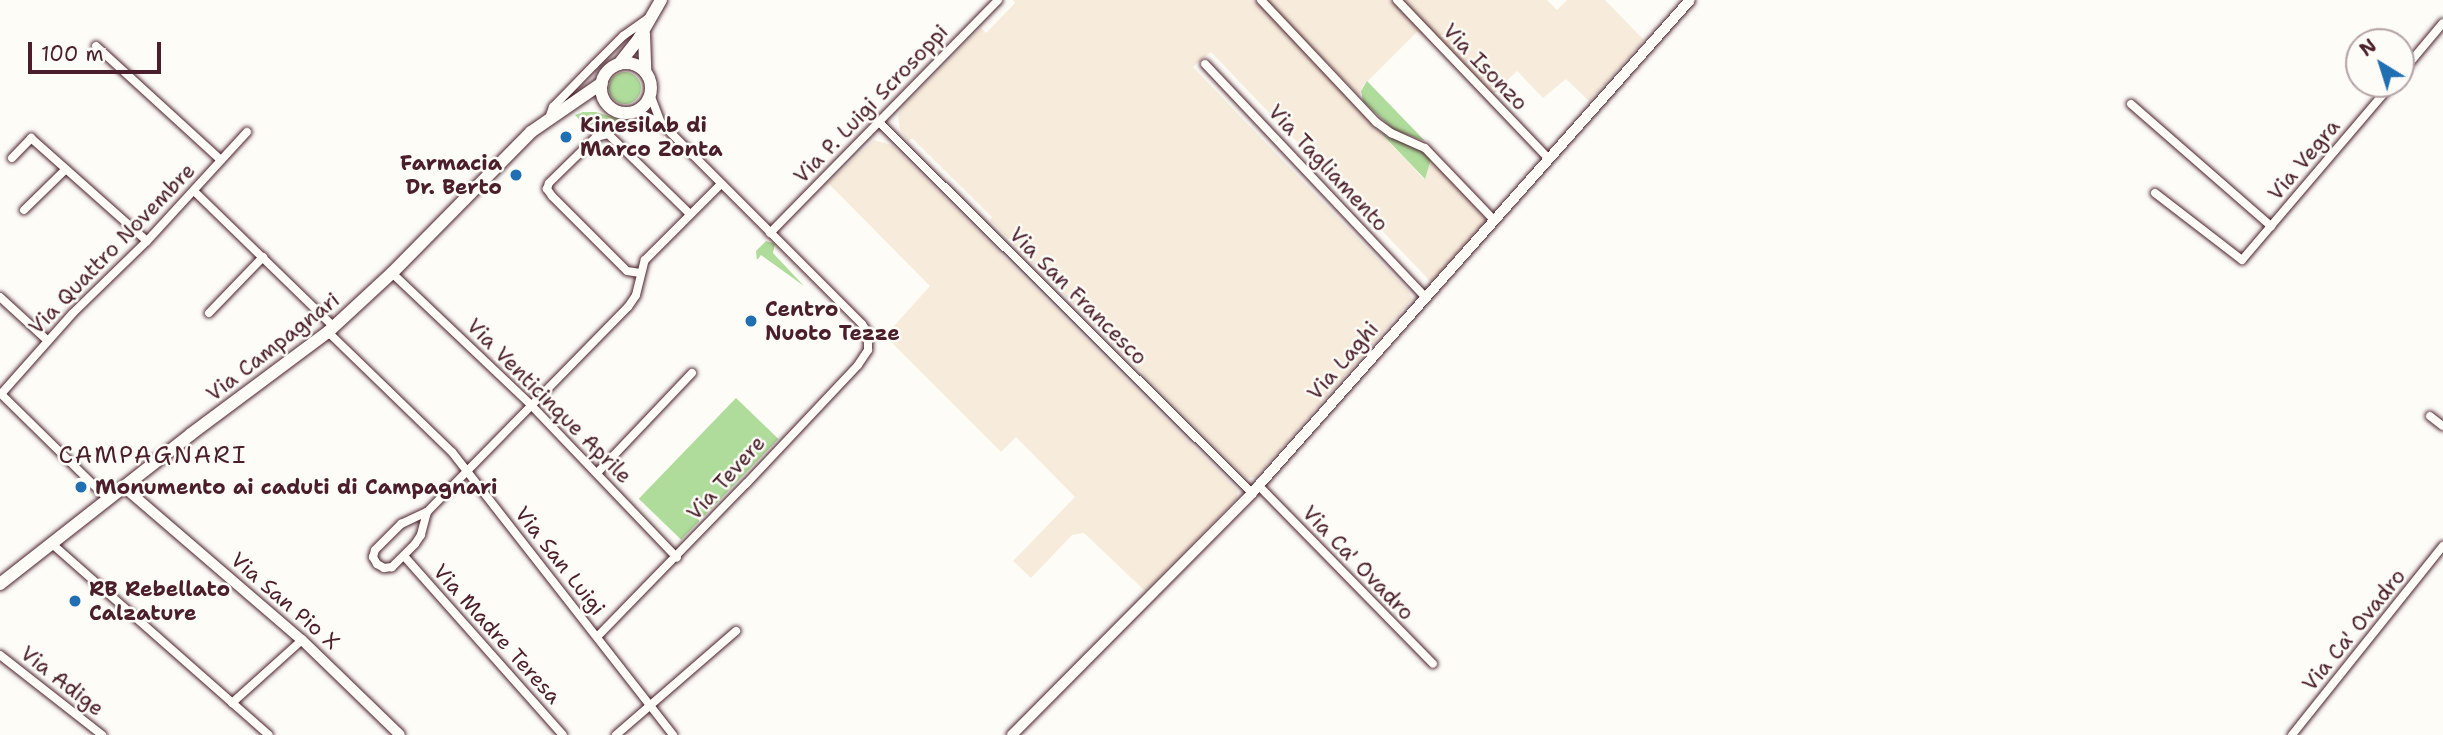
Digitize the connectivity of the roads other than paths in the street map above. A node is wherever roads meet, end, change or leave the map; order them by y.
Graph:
1 (660, 0) edge
2 (998, 0) edge
3 (1261, 0) edge
4 (1397, 0) edge
5 (1690, 0) edge
6 (651, 17) junction
7 (2443, 23) edge
8 (645, 29) junction
9 (96, 46) dead end
10 (2415, 56) edge
11 (619, 64) junction
12 (1205, 64) dead end
13 (645, 72) junction
14 (602, 83) junction
15 (650, 95) junction
16 (2380, 98) edge
17 (2131, 104) dead end
18 (611, 107) junction
19 (567, 108) junction
20 (634, 111) junction
21 (550, 118) junction
22 (879, 122) junction
23 (660, 123) junction
24 (247, 132) dead end
25 (12, 158) dead end
26 (1549, 159) junction
27 (221, 160) junction
28 (65, 170) junction
29 (721, 184) junction
30 (194, 191) junction
31 (2155, 193) dead end
32 (24, 210) dead end
33 (690, 214) junction
34 (1494, 220) junction
35 (2271, 226) junction
36 (770, 233) junction
37 (147, 241) junction
38 (263, 257) junction
39 (640, 273) junction
40 (391, 274) junction
41 (0, 297) edge
42 (1425, 297) junction
43 (209, 313) dead end
44 (331, 329) junction
45 (47, 340) junction
46 (692, 373) dead end
47 (0, 393) edge
48 (531, 405) junction
49 (2430, 416) dead end
50 (2443, 426) edge
51 (467, 471) junction
52 (597, 473) junction
53 (129, 485) junction
54 (1255, 489) junction
55 (109, 500) junction
56 (427, 512) junction
57 (51, 543) junction
58 (2443, 546) edge
59 (404, 556) junction
60 (677, 558) junction
61 (0, 584) edge
62 (736, 631) dead end
63 (597, 637) junction
64 (302, 640) junction
65 (0, 655) edge
66 (1433, 664) dead end
67 (232, 703) junction
68 (651, 705) junction
69 (103, 735) edge
70 (268, 735) edge
71 (400, 735) edge
72 (564, 735) edge
73 (616, 735) edge
74 (673, 735) edge
75 (1012, 735) edge
76 (2292, 735) edge

1 - 6 main road, Via Campagnari
2 - 22 street, Via P. Luigi Scrosoppi
3 - 34 street
4 - 26 street, Via Isonzo
5 - 26 street, Via Laghi
6 - 8 main road, Via Campagnari
6 - 21 street, Via Campagnari
7 - 10 street
8 - 11 main road, Via Campagnari
8 - 13 main road, Via Campagnari
9 - 27 street, Via Quattro Novembre
11 - 13 main road
11 - 14 main road
12 - 42 street, Via Tagliamento
13 - 15 main road
14 - 18 main road
14 - 19 main road, Via Campagnari
15 - 20 main road
15 - 23 street
16 - 35 street, Via Vegra
17 - 35 street, Via Vegra
18 - 19 main road, Via Campagnari
18 - 20 main road
19 - 21 main road, Via Campagnari
20 - 23 street
21 - 40 main road, Via Campagnari
22 - 36 street, Via P. Luigi Scrosoppi
22 - 54 street, Via San Francesco
23 - 29 street
24 - 27 street, Via Quattro Novembre
25 - 28 street
26 - 34 street, Via Laghi
27 - 30 street, Via Quattro Novembre
28 - 32 street
28 - 37 street
29 - 33 street, Via Madre Teresa
29 - 36 street
30 - 37 street, Via Quattro Novembre
30 - 38 street, Via San Luigi
31 - 35 street, Via Vegra
33 - 39 street, Via Madre Teresa
33 - 39 street
34 - 42 street, Via Laghi
36 - 60 street, Via Tevere
37 - 45 street, Via Quattro Novembre
38 - 43 street
38 - 44 street, Via San Luigi
39 - 48 street, Via Madre Teresa
40 - 44 main road, Via Campagnari
40 - 48 street, Via Venticinque Aprile
41 - 45 street
42 - 54 street, Via Laghi
44 - 51 street, Via San Luigi
44 - 53 main road, Via Campagnari
45 - 47 street, Via Quattro Novembre
46 - 52 street
47 - 55 street
48 - 51 street, Via Madre Teresa
48 - 52 street, Via Venticinque Aprile
49 - 50 street
51 - 56 street, Via Madre Teresa
51 - 63 street, Via San Luigi
52 - 60 street, Via Venticinque Aprile
53 - 55 main road, Via Campagnari
53 - 64 street, Via San Pio X
54 - 66 street, Via Ca' Ovadro
54 - 75 street, Via Laghi
55 - 57 main road, Via Campagnari
56 - 59 street, Via Madre Teresa
56 - 59 street, Via Madre Teresa
57 - 61 main road, Via Campagnari
57 - 67 street
58 - 76 street, Via Ca' Ovadro
59 - 72 street, Via Madre Teresa
60 - 63 street, Via Tevere
62 - 68 street
63 - 68 street, Via San Luigi
64 - 67 street
64 - 71 street, Via San Pio X
65 - 69 street, Via Adige
67 - 70 street
68 - 73 street
68 - 74 street, Via San Luigi

